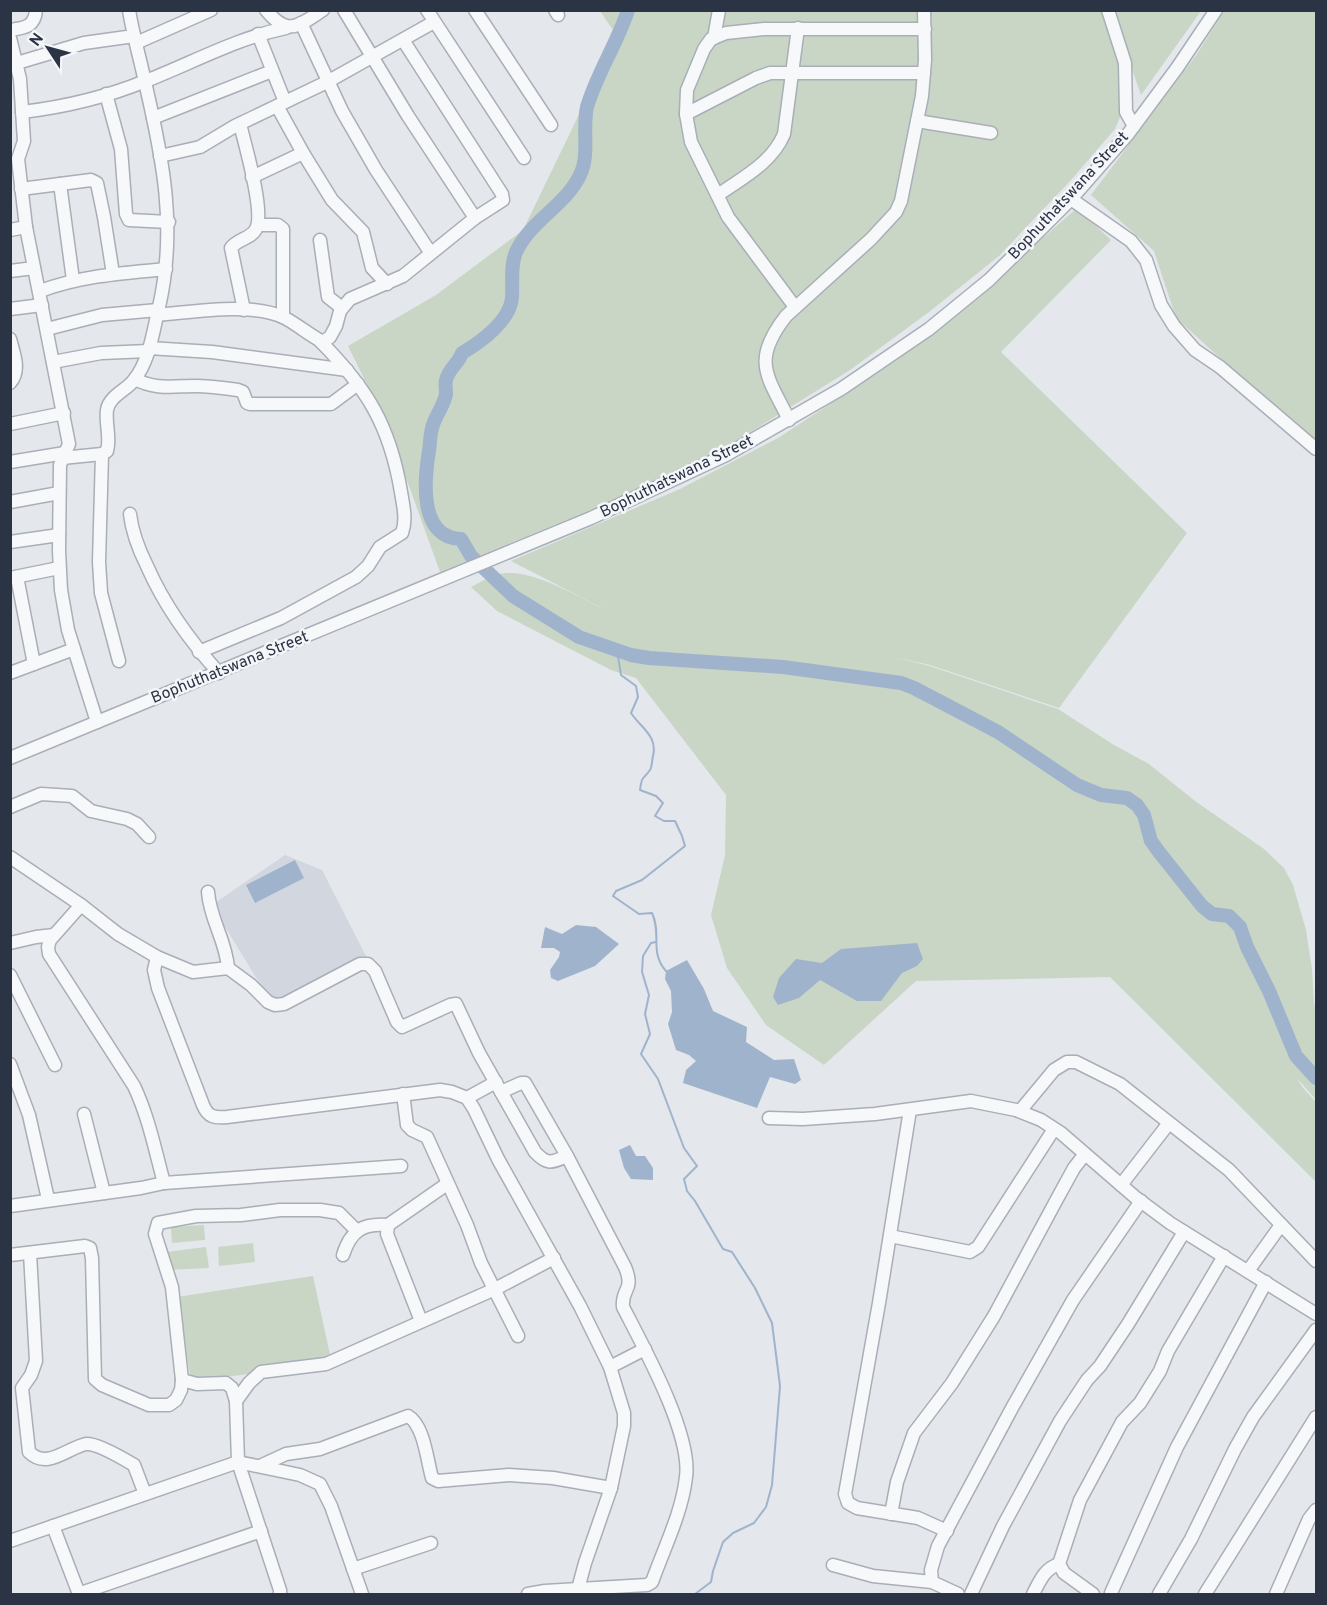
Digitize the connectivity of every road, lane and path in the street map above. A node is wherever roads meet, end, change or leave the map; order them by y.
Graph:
1 (36, 10) edge
2 (129, 10) edge
3 (212, 10) edge
4 (266, 10) edge
5 (323, 10) edge
6 (344, 10) edge
7 (427, 10) edge
8 (475, 10) edge
9 (719, 10) edge
10 (924, 10) edge
11 (1108, 10) edge
12 (1216, 10) edge
13 (306, 17) edge
14 (434, 22) junction
15 (286, 28) junction
16 (798, 28) junction
17 (925, 29) junction
18 (10, 30) edge
19 (258, 34) junction
20 (10, 38) edge
21 (714, 38) junction
22 (135, 40) junction
23 (403, 40) junction
24 (372, 58) junction
25 (15, 65) edge
26 (272, 71) junction
27 (792, 73) junction
28 (924, 73) junction
29 (145, 81) junction
30 (327, 82) junction
31 (106, 94) junction
32 (281, 104) junction
33 (22, 112) junction
34 (686, 114) junction
35 (153, 118) junction
36 (917, 121) junction
37 (240, 124) junction
38 (551, 125) dead end
39 (1134, 126) junction
40 (991, 133) dead end
41 (16, 151) edge
42 (303, 153) junction
43 (160, 156) junction
44 (524, 158) dead end
45 (252, 177) junction
46 (60, 184) junction
47 (18, 188) edge
48 (718, 195) junction
49 (1071, 199) junction
50 (475, 218) junction
51 (169, 222) junction
52 (258, 225) junction
53 (26, 227) junction
54 (10, 230) edge
55 (321, 240) dead end
56 (430, 252) junction
57 (34, 268) junction
58 (166, 269) junction
59 (10, 271) edge
60 (113, 274) junction
61 (73, 280) junction
62 (387, 284) junction
63 (39, 291) junction
64 (42, 305) junction
65 (795, 307) junction
66 (342, 308) junction
67 (10, 309) edge
68 (244, 310) junction
69 (157, 313) junction
70 (283, 318) junction
71 (47, 329) junction
72 (320, 341) junction
73 (11, 345) edge
74 (149, 349) junction
75 (53, 362) junction
76 (347, 370) junction
77 (135, 379) junction
78 (10, 383) edge
79 (358, 384) junction
80 (64, 413) junction
81 (789, 420) junction
82 (10, 423) edge
83 (1317, 449) edge
84 (102, 454) junction
85 (64, 456) junction
86 (10, 462) edge
87 (59, 493) junction
88 (10, 502) edge
89 (130, 514) dead end
90 (59, 535) junction
91 (10, 542) edge
92 (60, 568) junction
93 (14, 578) edge
94 (74, 650) junction
95 (199, 652) junction
96 (119, 661) dead end
97 (34, 664) junction
98 (10, 673) edge
99 (219, 673) junction
100 (97, 722) junction
101 (10, 758) edge
102 (10, 807) edge
103 (149, 837) dead end
104 (10, 857) edge
105 (208, 892) dead end
106 (81, 905) junction
107 (54, 935) junction
108 (10, 943) edge
109 (157, 957) junction
110 (228, 968) junction
111 (10, 975) edge
112 (10, 1064) edge
113 (55, 1065) dead end
114 (498, 1087) junction
115 (403, 1094) junction
116 (467, 1098) junction
117 (910, 1110) junction
118 (1020, 1112) junction
119 (84, 1114) dead end
120 (769, 1118) dead end
121 (1169, 1123) junction
122 (1054, 1129) junction
123 (1085, 1154) junction
124 (567, 1156) junction
125 (401, 1166) dead end
126 (164, 1183) junction
127 (447, 1184) junction
128 (1121, 1185) junction
129 (104, 1193) junction
130 (48, 1199) junction
131 (1141, 1201) junction
132 (10, 1206) edge
133 (388, 1225) junction
134 (1281, 1225) junction
135 (357, 1231) junction
136 (1184, 1232) junction
137 (890, 1236) junction
138 (30, 1253) junction
139 (10, 1255) edge
140 (343, 1256) dead end
141 (1224, 1256) junction
142 (554, 1258) junction
143 (1317, 1261) edge
144 (1248, 1271) junction
145 (1266, 1282) junction
146 (495, 1289) junction
147 (1317, 1314) edge
148 (421, 1321) junction
149 (1317, 1330) edge
150 (518, 1336) dead end
151 (645, 1349) junction
152 (610, 1367) junction
153 (182, 1380) junction
154 (236, 1401) junction
155 (1317, 1417) edge
156 (238, 1462) junction
157 (260, 1466) junction
158 (611, 1488) junction
159 (145, 1494) junction
160 (1317, 1510) edge
161 (891, 1514) junction
162 (52, 1526) junction
163 (261, 1531) junction
164 (947, 1531) junction
165 (10, 1541) edge
166 (431, 1543) dead end
167 (1059, 1563) junction
168 (833, 1565) dead end
169 (353, 1569) junction
170 (932, 1582) junction
171 (578, 1589) junction
172 (79, 1594) edge
173 (279, 1594) edge
174 (362, 1594) edge
175 (528, 1594) edge
176 (958, 1594) edge
177 (971, 1594) edge
178 (1033, 1594) edge
179 (1093, 1594) edge
180 (1112, 1594) edge
181 (1159, 1594) edge
182 (1205, 1594) edge
183 (1276, 1594) edge

1 - 18 street
2 - 22 street
3 - 22 street
4 - 15 street
5 - 13 street
6 - 24 street
7 - 14 street
8 - 38 street
9 - 21 street
10 - 17 street
11 - 39 street
12 - 39 street, Bophuthatswana Street
13 - 15 street
13 - 30 street
14 - 23 street
14 - 44 street
15 - 19 street
16 - 17 street
16 - 21 street
16 - 27 street
17 - 28 street
19 - 26 street
19 - 29 street
20 - 25 street
21 - 34 street
22 - 25 street
22 - 29 street
23 - 24 street
23 - 50 street
24 - 30 street
24 - 50 street
25 - 33 street
26 - 32 street
26 - 35 street
27 - 28 street
27 - 34 street
27 - 48 street
28 - 36 street
29 - 31 street
29 - 35 street
30 - 32 street
30 - 56 street
31 - 33 street
31 - 51 street
32 - 37 street
32 - 42 street
33 - 41 street
34 - 48 street
35 - 43 street
36 - 40 street
36 - 65 street
37 - 43 street
37 - 45 street
39 - 49 street, Bophuthatswana Street
41 - 47 street
42 - 45 street
42 - 62 street
43 - 51 street
45 - 52 street
46 - 47 street
46 - 60 street
46 - 61 street
47 - 53 street
48 - 65 street
49 - 81 street, Bophuthatswana Street
49 - 83 street
50 - 56 street
51 - 58 street
52 - 68 street
52 - 70 street
53 - 54 street
53 - 57 street
55 - 66 street
56 - 62 street
57 - 59 street
57 - 63 street
58 - 60 street
58 - 69 street
60 - 61 street
61 - 63 street
62 - 66 street
63 - 64 street
64 - 67 street
64 - 71 street
65 - 81 street
66 - 72 street
68 - 69 street
68 - 70 street
69 - 71 street
69 - 74 street
70 - 72 street
71 - 75 street
72 - 76 street
73 - 78 street
74 - 75 street
74 - 76 street
74 - 77 street
75 - 80 street
76 - 79 street
77 - 79 street
77 - 84 street
79 - 95 street
80 - 82 street
80 - 85 street
81 - 99 street, Bophuthatswana Street
84 - 85 street
84 - 96 street
85 - 86 street
85 - 87 street
87 - 88 street
87 - 90 street
89 - 95 street
90 - 91 street
90 - 92 street
92 - 93 street
92 - 94 street
93 - 97 street
94 - 97 street
94 - 100 street
95 - 99 street
97 - 98 street
99 - 100 street, Bophuthatswana Street
100 - 101 street, Bophuthatswana Street
102 - 103 street
104 - 106 street
105 - 110 street
106 - 107 street
106 - 109 street
107 - 108 street
107 - 126 street
109 - 110 street
109 - 115 street
110 - 114 street
111 - 113 street
112 - 130 street
114 - 116 street
114 - 124 street
114 - 124 street
115 - 116 street
115 - 127 street
116 - 142 street
117 - 118 street
117 - 120 street
117 - 137 street
118 - 121 street
118 - 122 street
119 - 129 street
121 - 128 street
121 - 134 street
122 - 123 street
122 - 137 street
123 - 128 street
123 - 161 street
124 - 151 street
125 - 126 street
126 - 129 street
127 - 133 street
127 - 146 street
128 - 131 street
129 - 130 street
130 - 132 street
131 - 136 street
131 - 164 street
133 - 135 street
133 - 148 street
134 - 143 street
134 - 144 street
135 - 140 street
135 - 153 street
136 - 141 street
136 - 177 street
137 - 161 street
138 - 139 street
138 - 153 street
138 - 159 street
141 - 144 street
141 - 167 street
142 - 146 street
142 - 152 street
144 - 145 street
145 - 147 street
145 - 180 street
146 - 148 street
146 - 150 street
148 - 154 street
149 - 181 street
151 - 152 street
151 - 171 street
152 - 158 street
153 - 154 street
154 - 156 street
155 - 182 street
156 - 157 street
156 - 159 street
156 - 163 street
157 - 158 street
157 - 169 street
158 - 171 street
159 - 162 street
160 - 183 street
161 - 164 street
162 - 165 street
162 - 172 street
163 - 172 street
163 - 173 street
164 - 170 street
166 - 169 street
167 - 178 street
167 - 179 street
168 - 170 street
169 - 174 street
170 - 176 street
171 - 175 street

